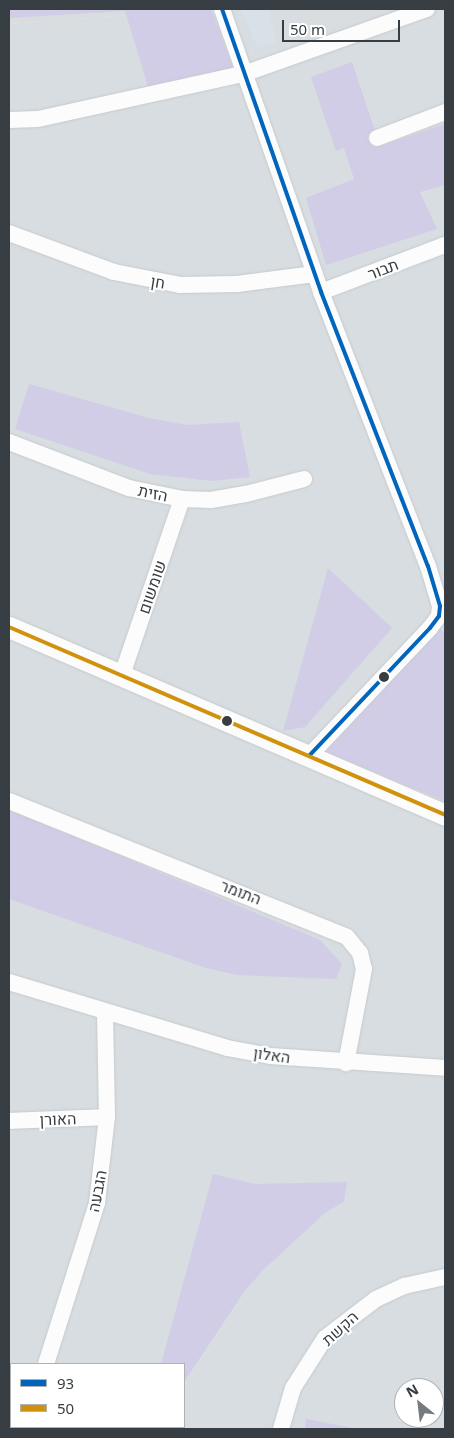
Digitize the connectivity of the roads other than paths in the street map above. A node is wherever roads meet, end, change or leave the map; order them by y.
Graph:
1 (222, 9) edge
2 (427, 9) edge
3 (243, 74) junction
4 (445, 112) edge
5 (9, 120) edge
6 (377, 138) dead end
7 (9, 234) edge
8 (445, 245) edge
9 (314, 274) junction
10 (321, 292) junction
11 (9, 442) edge
12 (304, 479) dead end
13 (182, 499) junction
14 (442, 618) edge
15 (9, 628) edge
16 (122, 675) junction
17 (310, 755) junction
18 (9, 801) edge
19 (445, 815) edge
20 (9, 982) edge
21 (105, 1012) junction
22 (346, 1063) junction
23 (445, 1068) edge
24 (107, 1117) junction
25 (9, 1121) edge
26 (445, 1277) edge
27 (46, 1363) edge
28 (281, 1429) edge

1 - 3 street
2 - 3 street
3 - 5 street
3 - 9 street
4 - 6 street
7 - 9 street, חן
8 - 10 street, תבור
9 - 10 street
10 - 14 street
11 - 13 street, הזית
12 - 13 street, הזית
13 - 16 street, שומשום
14 - 17 street
15 - 16 street
16 - 17 street
17 - 19 street
18 - 22 street, התומר
20 - 21 street, האלון
21 - 22 street, האלון
21 - 24 street, הגבעה
22 - 23 street, האלון
24 - 25 street, האורן
24 - 27 street, הגבעה
26 - 28 street, הקשת

